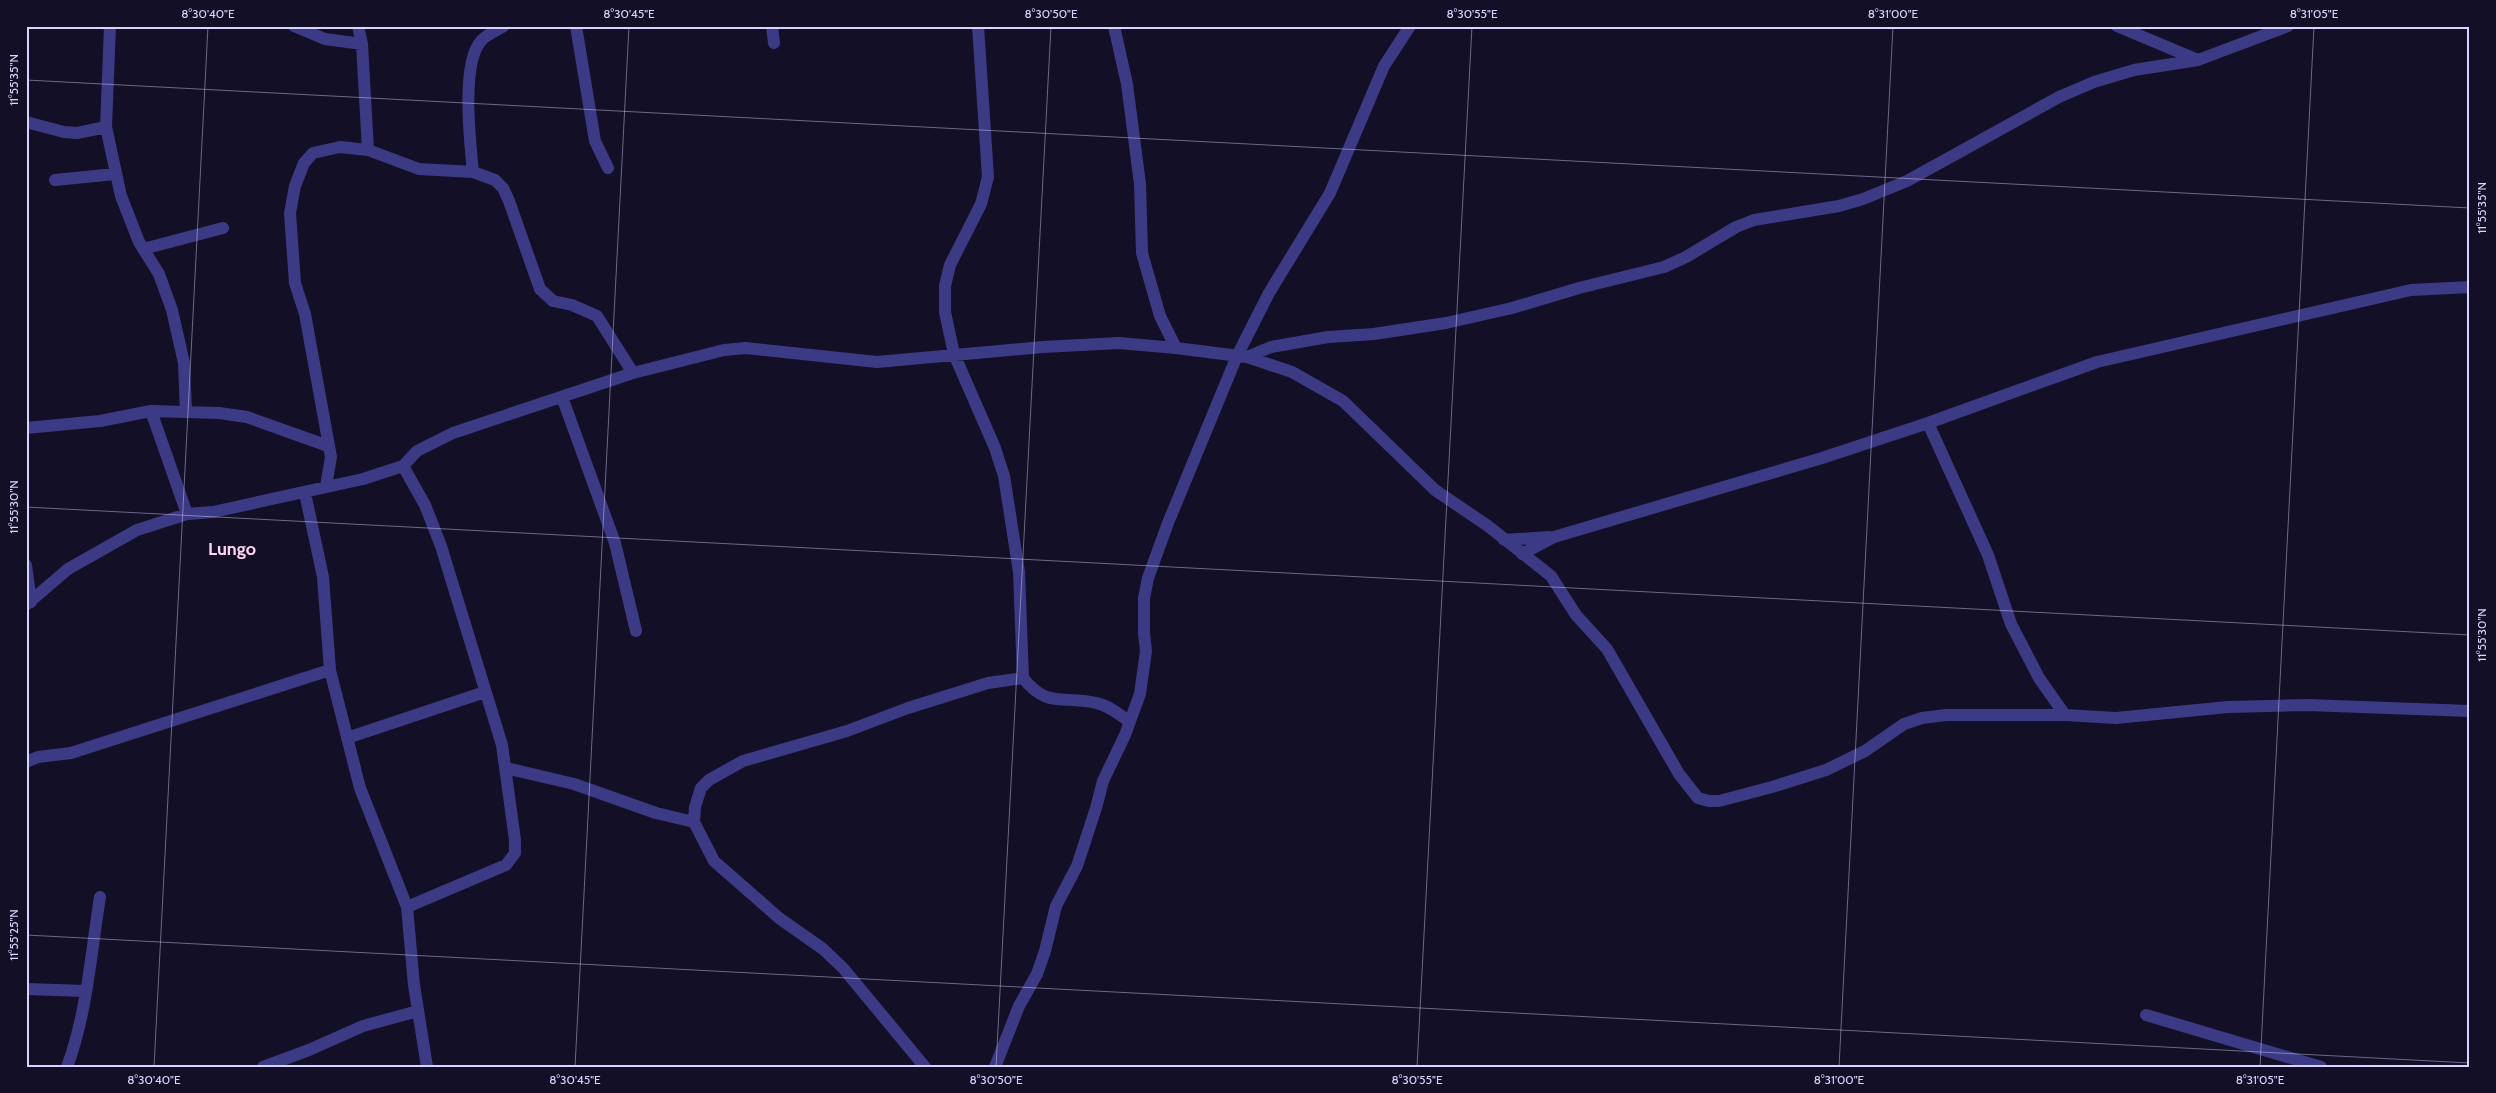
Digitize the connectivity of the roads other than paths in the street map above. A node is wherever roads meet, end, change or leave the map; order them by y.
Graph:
1 (110, 26) edge
2 (294, 26) edge
3 (358, 26) edge
4 (504, 26) edge
5 (576, 26) edge
6 (772, 26) edge
7 (978, 26) edge
8 (1114, 26) edge
9 (1410, 26) edge
10 (2117, 26) edge
11 (2288, 26) edge
12 (774, 43) dead end
13 (362, 44) junction
14 (2198, 60) junction
15 (26, 122) edge
16 (106, 126) junction
17 (368, 150) junction
18 (608, 168) dead end
19 (473, 172) junction
20 (115, 174) junction
21 (54, 180) dead end
22 (223, 228) dead end
23 (143, 249) junction
24 (2470, 287) edge
25 (1176, 348) junction
26 (954, 354) junction
27 (1242, 357) junction
28 (632, 373) junction
29 (562, 396) junction
30 (151, 411) junction
31 (186, 412) junction
32 (1928, 424) junction
33 (26, 428) edge
34 (328, 446) junction
35 (403, 466) junction
36 (326, 486) junction
37 (305, 493) junction
38 (187, 514) junction
39 (1554, 537) junction
40 (1504, 540) junction
41 (1522, 554) junction
42 (26, 565) edge
43 (28, 604) edge
44 (636, 631) dead end
45 (330, 670) junction
46 (1023, 678) junction
47 (485, 692) junction
48 (2470, 711) edge
49 (2065, 715) junction
50 (1129, 721) junction
51 (347, 738) junction
52 (26, 762) edge
53 (506, 768) junction
54 (694, 822) junction
55 (100, 897) dead end
56 (407, 907) junction
57 (26, 989) edge
58 (85, 991) junction
59 (418, 1010) junction
60 (2146, 1015) dead end
61 (67, 1067) edge
62 (262, 1067) edge
63 (427, 1067) edge
64 (925, 1067) edge
65 (995, 1067) edge
66 (2321, 1067) edge

1 - 16 street
2 - 13 street
3 - 13 street
4 - 19 street
5 - 18 street
6 - 12 street
7 - 26 street
8 - 25 street
9 - 27 street
10 - 14 street
11 - 14 street
13 - 17 street
14 - 27 street
15 - 16 street
16 - 20 street
17 - 19 street
17 - 34 street
19 - 28 street
20 - 21 street
20 - 23 street
22 - 23 street
23 - 31 street
24 - 32 street
25 - 26 street
25 - 27 street
26 - 28 street
26 - 46 street
27 - 40 street
27 - 50 street
28 - 29 street
29 - 35 street
29 - 44 street
30 - 31 street
30 - 33 street
30 - 38 street
31 - 34 street
32 - 39 street
32 - 49 street
34 - 36 street
35 - 36 street
35 - 47 street
36 - 37 street
37 - 38 street
37 - 45 street
38 - 43 street
39 - 40 street
39 - 41 street
40 - 41 street
41 - 49 street
42 - 43 street
45 - 51 street
45 - 52 street
46 - 50 street
46 - 54 street
47 - 51 street
47 - 53 street
48 - 49 street
50 - 65 street
51 - 56 street
53 - 54 street
53 - 56 street
54 - 64 street
55 - 58 street
56 - 59 street
57 - 58 street
58 - 61 street
59 - 62 street
59 - 63 street
60 - 66 street

